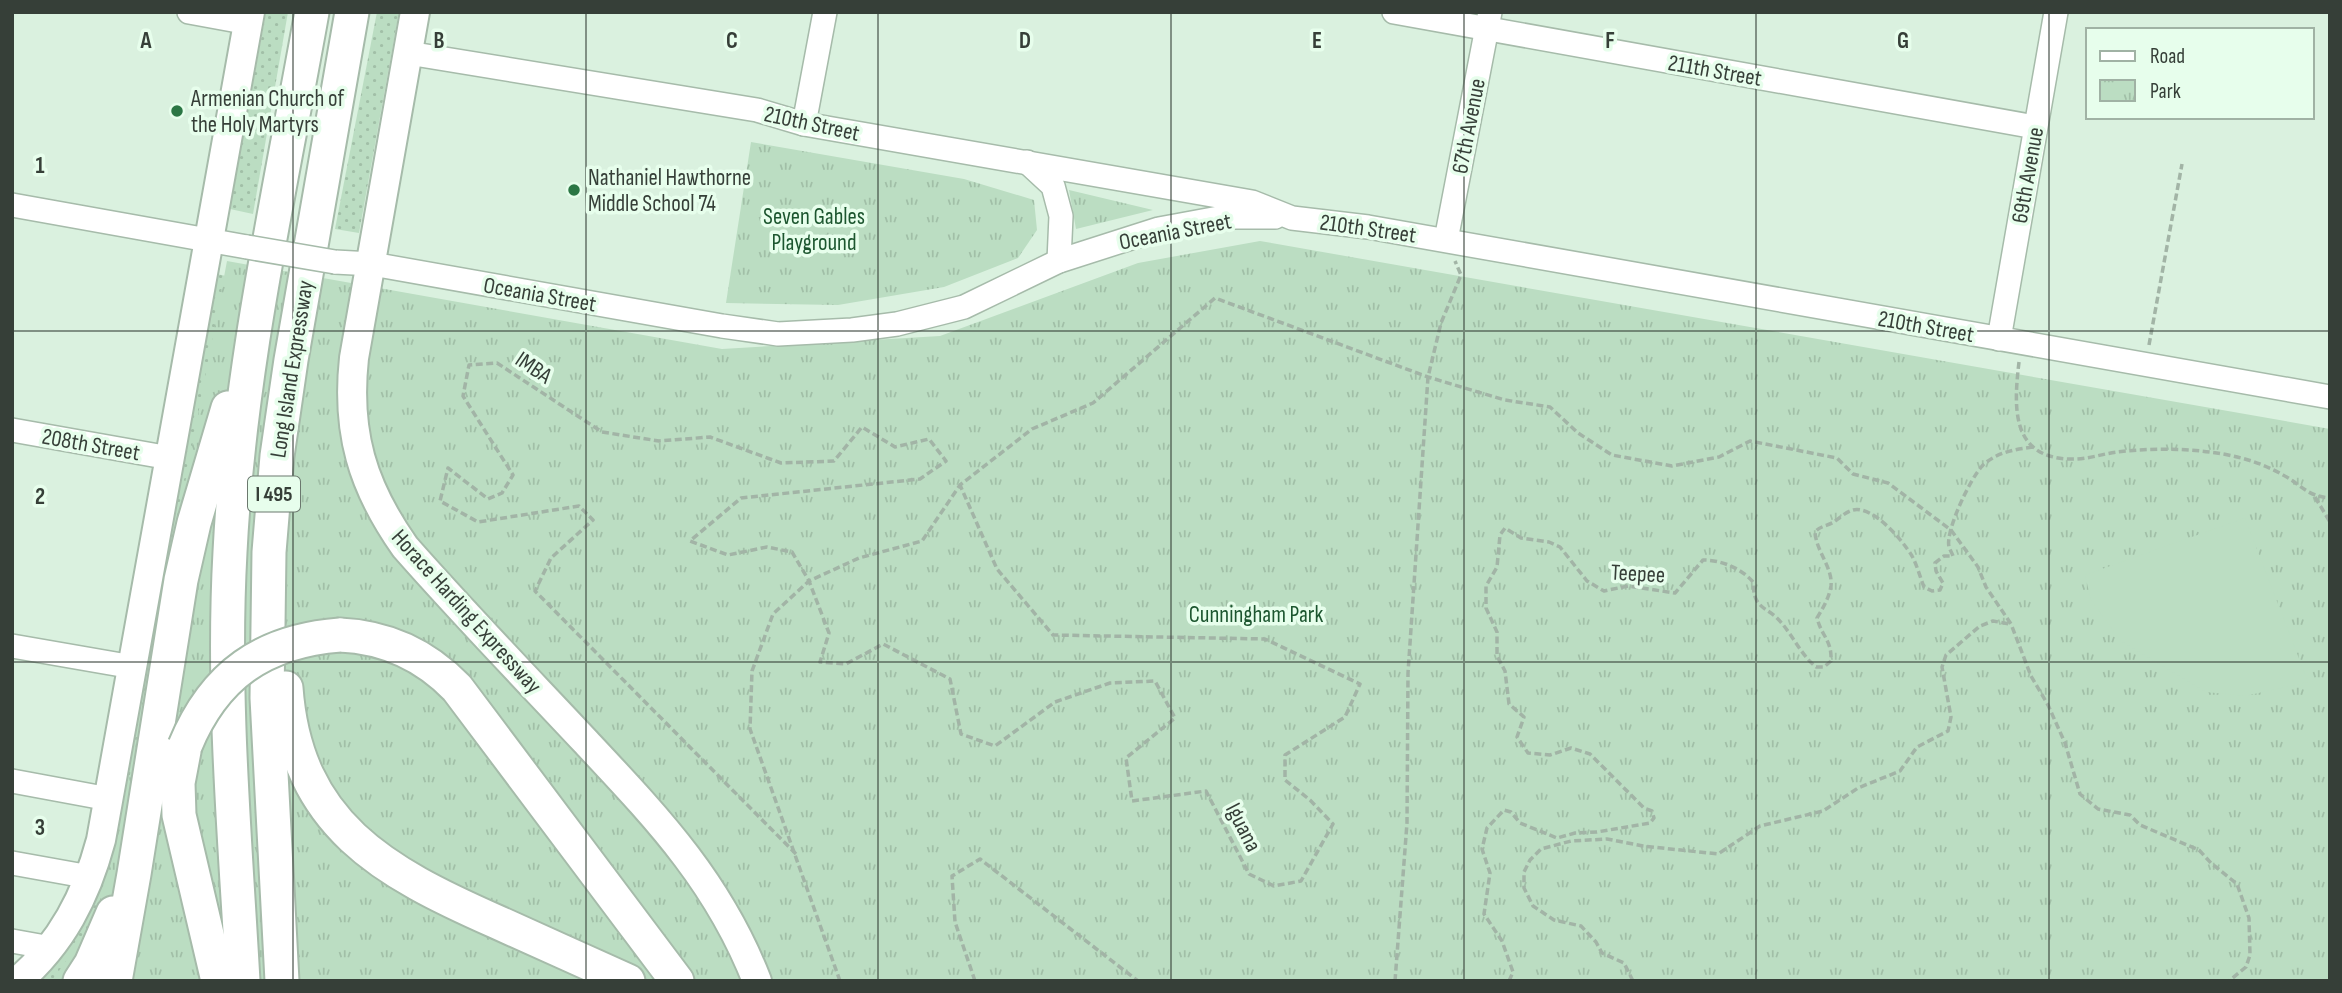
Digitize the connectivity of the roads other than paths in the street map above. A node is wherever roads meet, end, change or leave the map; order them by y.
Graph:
1 (189, 12) edge
2 (312, 12) edge
3 (352, 12) edge
4 (415, 12) edge
5 (825, 12) edge
6 (1394, 12) edge
7 (2056, 12) edge
8 (249, 18) edge
9 (1488, 21) edge
10 (408, 53) junction
11 (804, 124) junction
12 (2035, 127) junction
13 (1027, 163) junction
14 (12, 205) edge
15 (1292, 218) junction
16 (209, 240) junction
17 (1446, 240) junction
18 (1059, 261) junction
19 (372, 264) junction
20 (263, 288) junction
21 (2010, 341) junction
22 (2330, 397) edge
23 (12, 430) edge
24 (277, 456) junction
25 (170, 458) junction
26 (12, 646) edge
27 (133, 667) junction
28 (157, 720) junction
29 (12, 781) edge
30 (109, 799) junction
31 (12, 863) edge
32 (90, 877) junction
33 (12, 941) edge
34 (51, 948) junction
35 (18, 981) edge
36 (80, 981) edge
37 (115, 981) edge
38 (218, 981) edge
39 (243, 981) edge
40 (282, 981) edge
41 (628, 981) edge
42 (677, 981) edge
43 (757, 981) edge

1 - 8 street
2 - 20 highway, Long Island Expressway / I 495
3 - 24 highway, Long Island Expressway / I 495
4 - 10 main road, Horace Harding Expressway
5 - 11 street
6 - 9 street, 211th Street
7 - 12 street, 69th Avenue
8 - 16 main road
9 - 12 street, 211th Street
9 - 17 street, 67th Avenue
10 - 11 street, 210th Street
10 - 19 main road, Horace Harding Expressway
11 - 13 street, 210th Street
12 - 21 street, 69th Avenue
13 - 15 street, 210th Street
13 - 18 street
14 - 16 street, Oceania Street
15 - 17 street, 210th Street
15 - 18 street, Oceania Street
16 - 19 street, Oceania Street, bridge
16 - 25 main road
17 - 21 street, 210th Street
18 - 19 street, Oceania Street
19 - 43 main road, Horace Harding Expressway
20 - 28 highway
20 - 39 highway, Long Island Expressway / I 495
21 - 22 street, 210th Street
23 - 25 street, 208th Street
24 - 40 highway, Long Island Expressway / I 495
24 - 41 highway
25 - 27 main road
26 - 27 street
27 - 30 main road
28 - 36 highway
28 - 37 highway
29 - 30 street
30 - 32 main road
31 - 32 street
32 - 34 main road
33 - 34 street
34 - 35 main road
38 - 42 highway, bridge

